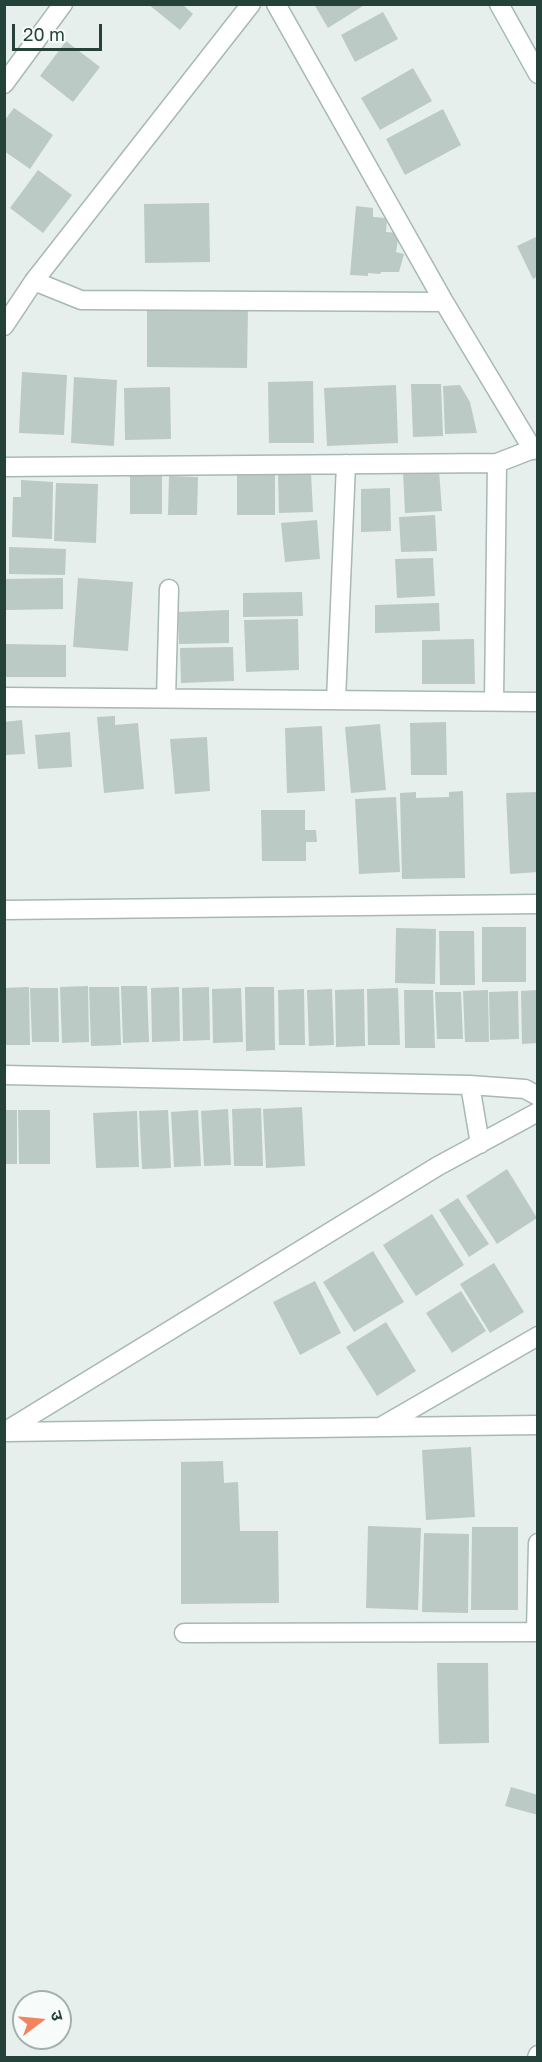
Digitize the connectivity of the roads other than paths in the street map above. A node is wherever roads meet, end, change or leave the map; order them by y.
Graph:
1 (63, 4) edge
2 (251, 4) edge
3 (276, 4) edge
4 (499, 4) edge
5 (537, 74) edge
6 (4, 84) edge
7 (34, 281) junction
8 (444, 302) junction
9 (4, 326) edge
10 (535, 449) edge
11 (497, 463) junction
12 (346, 464) junction
13 (4, 467) edge
14 (169, 590) dead end
15 (4, 697) edge
16 (166, 698) junction
17 (336, 700) junction
18 (494, 701) junction
19 (537, 702) edge
20 (537, 904) edge
21 (4, 910) edge
22 (4, 1075) edge
23 (470, 1085) junction
24 (537, 1096) edge
25 (537, 1112) edge
26 (480, 1144) junction
27 (537, 1336) edge
28 (537, 1425) edge
29 (381, 1427) junction
30 (4, 1432) edge
31 (537, 1543) edge
32 (537, 1632) edge
33 (184, 1633) dead end

1 - 6 street
2 - 7 street
3 - 8 street
4 - 5 street
7 - 8 street
7 - 9 street
8 - 10 street
10 - 11 street
11 - 12 street
11 - 18 street
12 - 13 street
12 - 17 street
14 - 16 street
15 - 16 street
16 - 17 street
17 - 18 street
18 - 19 street
20 - 21 street
22 - 23 street
23 - 24 street
23 - 26 street
25 - 26 street
26 - 30 street
27 - 29 street
28 - 29 street
29 - 30 street
31 - 32 street
32 - 33 street

